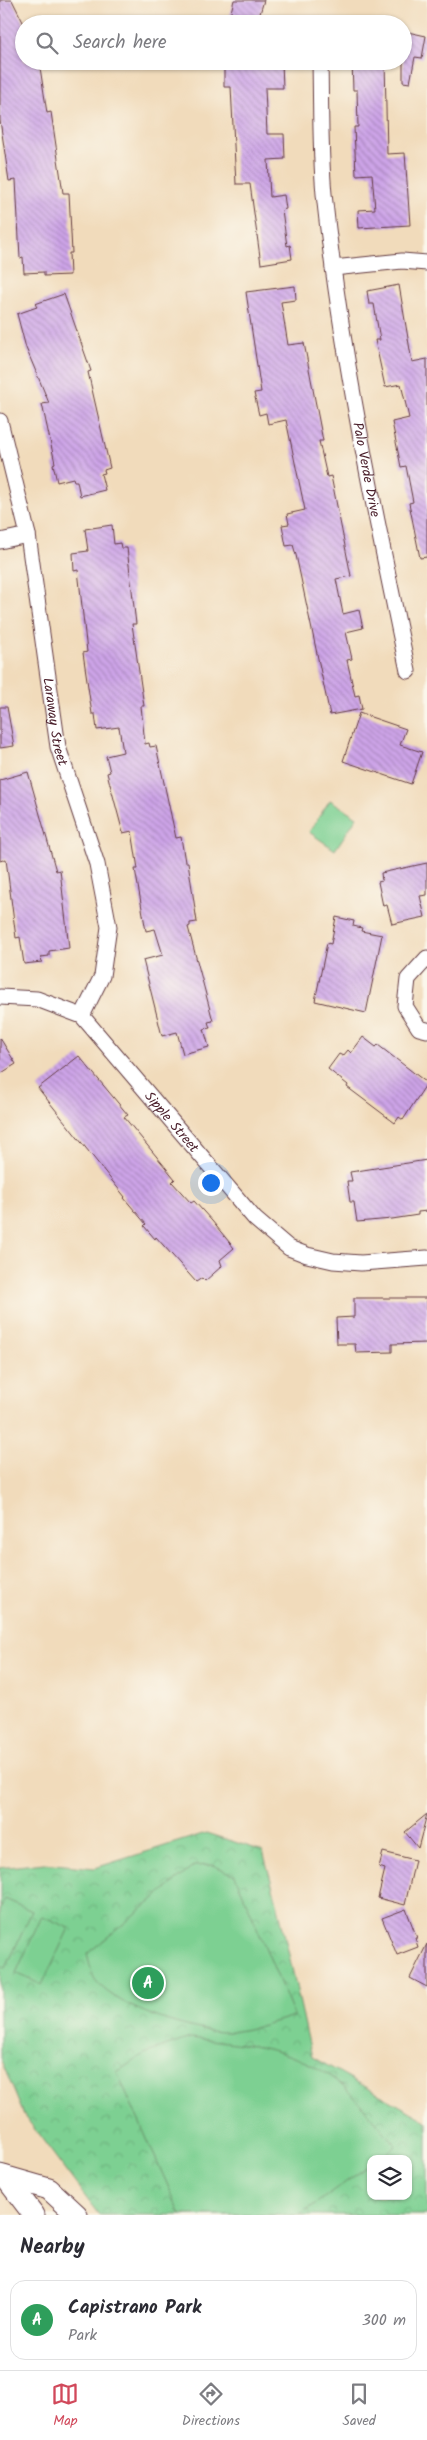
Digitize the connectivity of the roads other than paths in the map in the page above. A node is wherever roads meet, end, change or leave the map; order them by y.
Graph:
1 (320, 70) edge
2 (427, 263) edge
3 (333, 268) junction
4 (0, 421) edge
5 (28, 535) junction
6 (0, 541) edge
7 (408, 671) dead end
8 (427, 958) edge
9 (0, 997) edge
10 (82, 1016) junction
11 (427, 1030) edge
12 (427, 1258) edge
13 (2, 2179) edge
14 (34, 2215) edge
15 (77, 2215) edge

1 - 3 street, Palo Verde Drive
2 - 3 street
3 - 7 street, Palo Verde Drive
4 - 5 street, Laraway Street
5 - 6 street
5 - 10 street, Laraway Street
8 - 11 street
9 - 10 street, Sipple Street
10 - 12 street, Sipple Street
13 - 14 street
13 - 15 street

